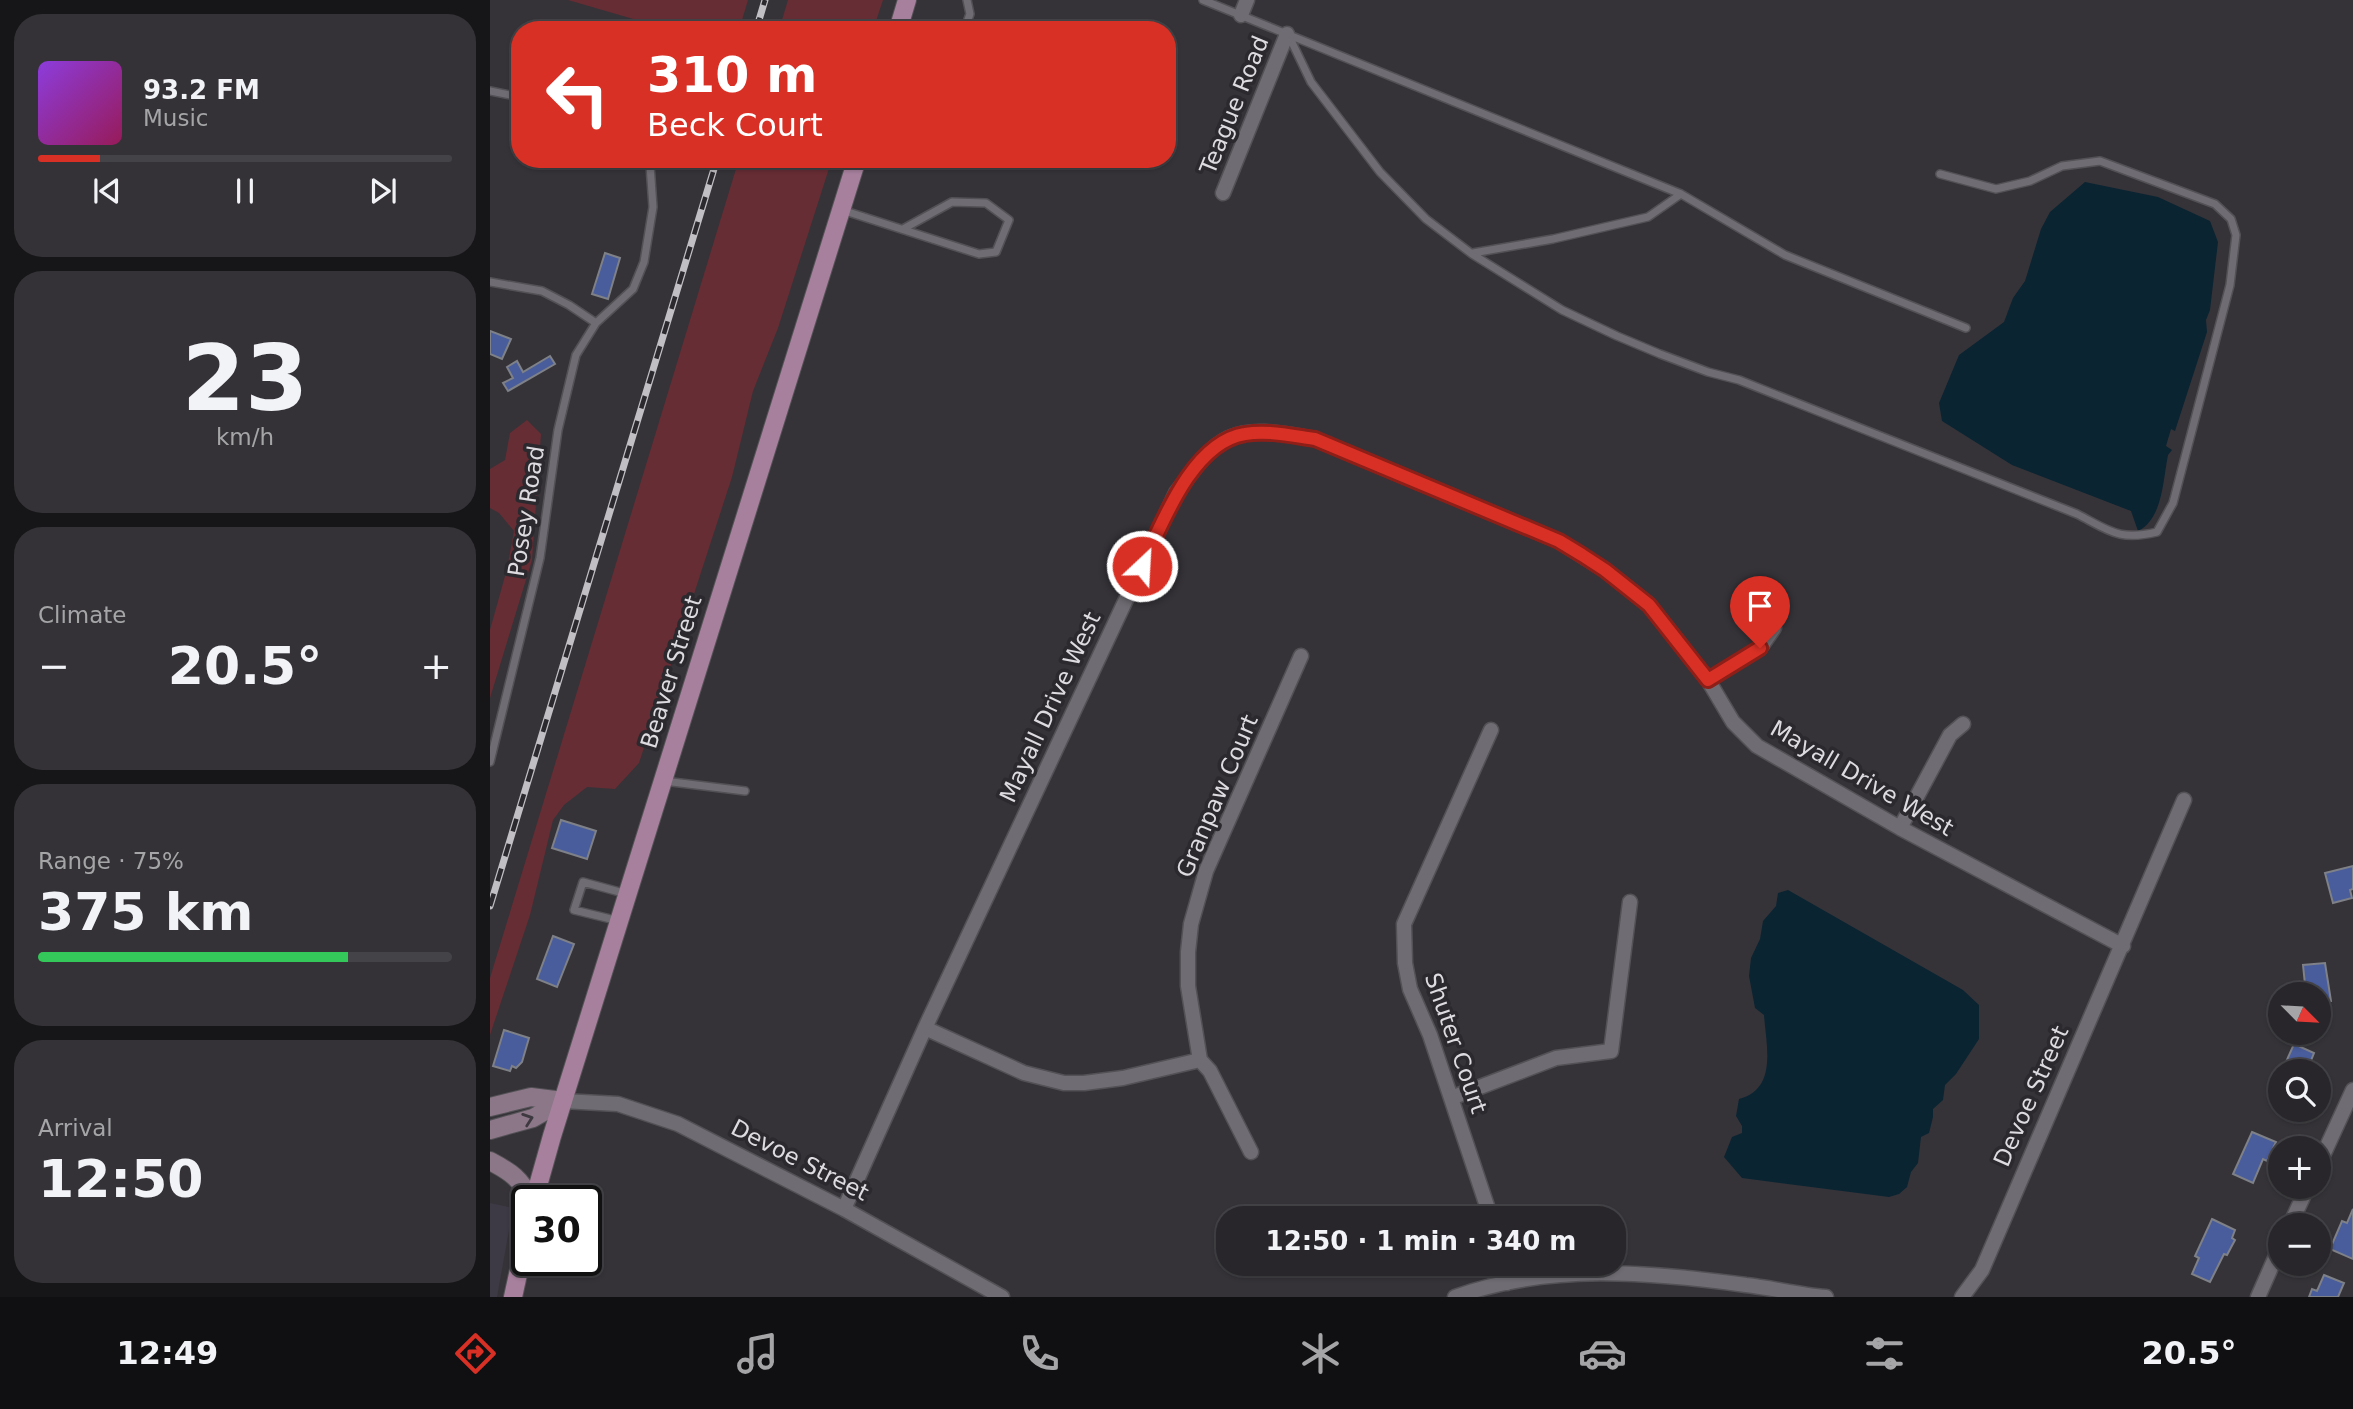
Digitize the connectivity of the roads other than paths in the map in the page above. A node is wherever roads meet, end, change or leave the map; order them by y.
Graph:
1 (907, 0) edge
2 (967, 0) edge
3 (1203, 0) edge
4 (1247, 0) edge
5 (1241, 15) junction
6 (901, 21) edge
7 (967, 21) edge
8 (1287, 34) junction
9 (490, 91) edge
10 (511, 95) edge
11 (650, 168) edge
12 (854, 168) edge
13 (1940, 174) dead end
14 (1223, 193) dead end
15 (1681, 194) junction
16 (842, 210) junction
17 (903, 229) junction
18 (1472, 254) junction
19 (490, 282) edge
20 (596, 323) junction
21 (1966, 328) dead end
22 (1774, 628) dead end
23 (1301, 656) dead end
24 (1708, 680) junction
25 (1963, 724) dead end
26 (1491, 730) dead end
27 (490, 762) edge
28 (663, 780) junction
29 (745, 791) dead end
30 (2184, 800) dead end
31 (1900, 828) junction
32 (628, 894) junction
33 (1630, 902) dead end
34 (620, 921) junction
35 (2123, 946) junction
36 (925, 1028) junction
37 (1200, 1060) junction
38 (2353, 1090) edge
39 (1451, 1098) junction
40 (563, 1101) junction
41 (490, 1107) edge
42 (490, 1130) edge
43 (2331, 1138) edge
44 (1251, 1152) dead end
45 (490, 1161) edge
46 (524, 1185) edge
47 (537, 1185) edge
48 (1487, 1206) edge
49 (844, 1209) junction
50 (2268, 1274) edge
51 (518, 1276) edge
52 (1505, 1276) edge
53 (1507, 1283) junction
54 (513, 1297) edge
55 (1002, 1297) edge
56 (1455, 1297) edge
57 (1825, 1297) edge
58 (1962, 1297) edge
59 (2258, 1297) edge

1 - 6 main road
2 - 7 lane
3 - 5 lane
4 - 5 street, Teague Road
5 - 8 lane
8 - 14 street, Teague Road
8 - 15 lane
8 - 18 lane
9 - 10 lane
11 - 20 lane, Posey Road
12 - 16 main road, Beaver Street
13 - 18 lane
15 - 18 lane
15 - 21 lane
16 - 17 lane
16 - 28 main road, Beaver Street
17 - 17 lane
19 - 20 lane
20 - 27 lane, Posey Road
22 - 24 street
23 - 37 street, Granpaw Court
24 - 31 street, Mayall Drive West
24 - 36 street, Mayall Drive West
25 - 31 street
26 - 39 street, Shuter Court
28 - 29 lane
28 - 32 main road, Beaver Street
30 - 35 street, Devoe Street
31 - 35 street, Mayall Drive West
32 - 34 main road, Beaver Street
32 - 34 lane
33 - 39 street
34 - 40 main road, Beaver Street
35 - 58 street, Devoe Street
36 - 37 street
36 - 49 street, Mayall Drive West
37 - 44 street, Granpaw Court
38 - 43 street
39 - 48 street, Shuter Court
40 - 41 main road, Devoe Street
42 -> 40 main road
40 - 47 main road, Beaver Street
40 - 49 street, Devoe Street
45 - 46 main road
49 - 55 street, Devoe Street
50 - 59 street
51 - 54 main road
52 - 53 street
53 - 56 street
53 - 57 street

